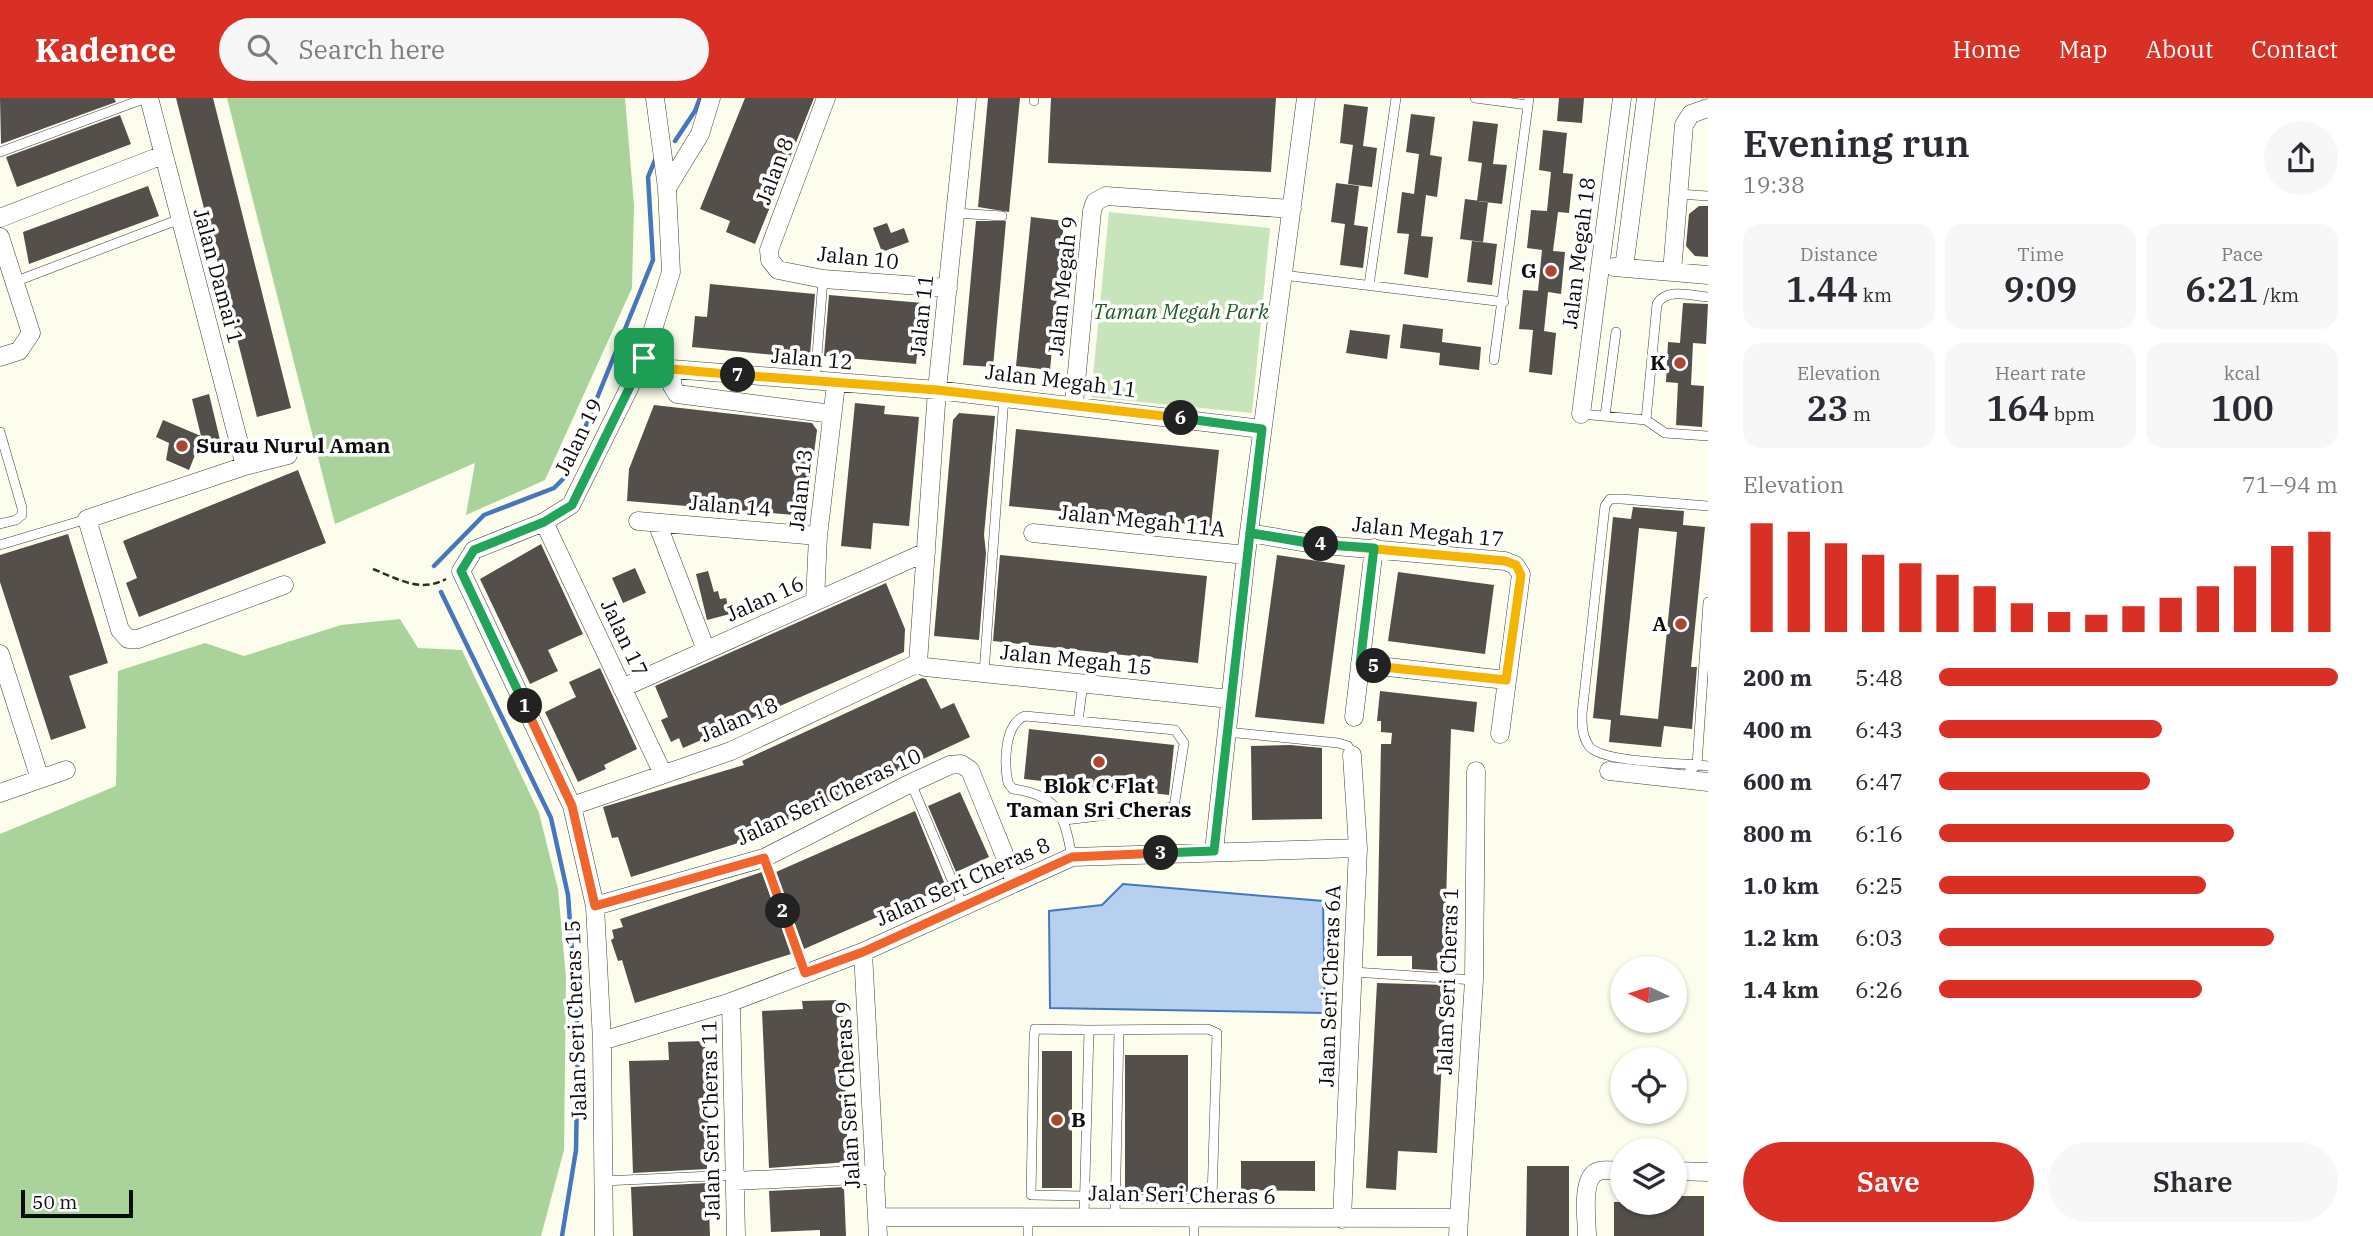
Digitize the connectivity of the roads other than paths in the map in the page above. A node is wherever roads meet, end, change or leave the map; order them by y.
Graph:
1 (148, 98) edge
2 (655, 98) edge
3 (711, 98) edge
4 (826, 98) edge
5 (967, 98) edge
6 (1306, 98) edge
7 (1396, 98) edge
8 (1475, 98) edge
9 (1622, 98) edge
10 (1646, 98) edge
11 (1529, 102) edge
12 (1708, 108) edge
13 (0, 152) edge
14 (163, 155) junction
15 (667, 188) junction
16 (1678, 194) junction
17 (1708, 196) edge
18 (1292, 209) junction
19 (955, 213) junction
20 (1002, 216) dead end
21 (0, 218) edge
22 (180, 219) junction
23 (0, 237) edge
24 (770, 260) joint
25 (1600, 266) junction
26 (1624, 268) junction
27 (1672, 272) junction
28 (1283, 275) junction
29 (1708, 275) edge
30 (823, 279) junction
31 (14, 282) junction
32 (1369, 285) junction
33 (948, 288) junction
34 (1708, 297) edge
35 (1504, 302) junction
36 (1616, 332) dead end
37 (0, 357) edge
38 (644, 358) junction
39 (1494, 360) dead end
40 (671, 369) junction
41 (815, 383) junction
42 (836, 384) junction
43 (937, 390) junction
44 (1004, 397) junction
45 (1074, 404) junction
46 (832, 414) junction
47 (1580, 414) joint
48 (1605, 416) junction
49 (1646, 420) junction
50 (1262, 429) junction
51 (0, 432) edge
52 (1708, 436) edge
53 (288, 455) dead end
54 (245, 466) junction
55 (1708, 506) edge
56 (87, 519) junction
57 (638, 521) dead end
58 (544, 522) junction
59 (657, 523) junction
60 (0, 524) edge
61 (1033, 533) dead end
62 (1250, 533) junction
63 (818, 536) junction
64 (0, 545) edge
65 (1374, 548) junction
66 (926, 552) junction
67 (1246, 555) junction
68 (284, 585) dead end
69 (815, 601) junction
70 (1708, 602) edge
71 (706, 650) junction
72 (0, 654) edge
73 (918, 663) junction
74 (1360, 664) junction
75 (984, 673) junction
76 (1506, 680) junction
77 (1083, 683) junction
78 (622, 688) junction
79 (1230, 699) junction
80 (1354, 717) dead end
81 (1079, 721) junction
82 (1227, 732) junction
83 (1500, 734) dead end
84 (1352, 755) joint
85 (66, 770) dead end
86 (1476, 771) dead end
87 (1609, 771) dead end
88 (663, 774) junction
89 (1701, 775) edge
90 (40, 779) junction
91 (911, 783) junction
92 (0, 793) edge
93 (572, 806) junction
94 (1065, 820) junction
95 (1358, 848) junction
96 (1214, 851) junction
97 (1072, 857) junction
98 (764, 858) junction
99 (1015, 881) junction
100 (595, 906) junction
101 (963, 906) junction
102 (863, 952) junction
103 (1354, 972) junction
104 (805, 973) junction
105 (1474, 980) junction
106 (731, 1002) junction
107 (1089, 1030) junction
108 (1119, 1030) junction
109 (602, 1041) junction
110 (1610, 1170) edge
111 (1687, 1171) edge
112 (1708, 1172) edge
113 (876, 1174) junction
114 (735, 1178) junction
115 (602, 1181) junction
116 (1460, 1192) joint
117 (1084, 1196) junction
118 (1115, 1208) junction
119 (1028, 1216) junction
120 (878, 1217) junction
121 (1084, 1217) junction
122 (1342, 1219) junction
123 (1458, 1227) edge
124 (1194, 1228) edge
125 (604, 1236) edge
126 (736, 1236) edge
127 (878, 1236) edge
128 (1028, 1236) edge
129 (1587, 1236) edge

1 - 13 lane
1 - 14 street, Jalan Damai 1
2 - 15 street, Jalan 19
3 - 15 street
4 - 24 street, Jalan 8
5 - 19 street, Jalan 11
6 - 18 street
7 - 32 lane
8 - 11 lane
9 - 25 street, Jalan Megah 18
10 - 26 street
11 - 35 lane
12 - 16 street
14 - 21 street
14 - 22 street, Jalan Damai 1
15 - 38 street, Jalan 19
16 - 17 lane
16 - 27 street
18 - 28 street
18 - 45 street, Jalan Megah 9
19 - 20 lane
19 - 33 street, Jalan 11
22 - 31 lane
22 - 54 street, Jalan Damai 1
23 - 31 street
24 - 30 street, Jalan 10
25 - 26 street
25 - 47 street, Jalan Megah 18
26 - 27 street
27 - 29 street
28 - 32 lane
28 - 50 street
30 - 33 street, Jalan 10
30 - 41 lane
31 - 37 street
32 - 35 lane
33 - 43 street, Jalan 11
34 - 49 lane
35 - 39 lane
36 - 48 lane
38 - 40 street, Jalan 12
38 - 58 street, Jalan 19
40 - 41 street, Jalan 12
40 - 46 street
41 - 42 street, Jalan 12
42 - 43 street, Jalan 12
42 - 46 street, Jalan 13
43 - 44 street, Jalan Megah 11
43 - 66 street, Jalan 11
44 - 45 street, Jalan Megah 11
44 - 75 lane
45 - 50 street, Jalan Megah 11
46 - 63 street, Jalan 13
47 - 48 lane
48 - 49 lane
49 - 52 lane
50 - 62 street
51 - 60 lane
53 - 54 street
54 - 56 street
55 - 89 lane
56 - 64 lane
56 - 68 street
57 - 59 street, Jalan 14
58 - 78 street, Jalan 17
58 - 93 street, Jalan 19
59 - 63 street, Jalan 14
59 - 71 street
61 - 67 street, Jalan Megah 11A
62 - 65 street, Jalan Megah 17
62 - 67 street
63 - 69 street, Jalan 13
65 - 74 street
65 - 76 street, Jalan Megah 17
66 - 69 street, Jalan 16
66 - 73 street, Jalan 11
67 - 79 street
69 - 71 street, Jalan 16
70 - 89 lane
71 - 78 street, Jalan 16
72 - 90 street
73 - 75 street, Jalan Megah 15
73 - 88 street, Jalan 18
74 - 76 street
74 - 80 street
75 - 77 street, Jalan Megah 15
76 - 83 street, Jalan Megah 17
77 - 79 street, Jalan Megah 15
77 - 81 lane
78 - 88 street, Jalan 17
79 - 82 street
81 - 94 lane
81 - 94 lane
82 - 84 lane
82 - 96 street
84 - 95 street, Jalan Seri Cheras 6A
85 - 90 street
86 - 105 street, Jalan Seri Cheras 1
87 - 89 street
88 - 93 street, Jalan 18
90 - 92 street
91 - 98 street, Jalan Seri Cheras 10
91 - 99 street, Jalan Seri Cheras 10
91 - 101 lane
93 - 100 street, Jalan Seri Cheras 15
94 - 97 lane
95 - 96 street, Jalan Seri Cheras 8
95 - 103 street, Jalan Seri Cheras 6A
96 - 97 street, Jalan Seri Cheras 8
97 - 99 street, Jalan Seri Cheras 8
98 - 100 street, Jalan Seri Cheras 10
98 - 104 lane
99 - 101 street, Jalan Seri Cheras 8
100 - 109 street, Jalan Seri Cheras 15
101 - 102 street, Jalan Seri Cheras 8
102 - 104 street, Jalan Seri Cheras 8
102 - 113 street, Jalan Seri Cheras 9
103 - 105 lane
103 - 122 street, Jalan Seri Cheras 6A
104 - 106 street, Jalan Seri Cheras 8
105 - 116 street, Jalan Seri Cheras 1
106 - 109 street, Jalan Seri Cheras 8
106 - 114 street, Jalan Seri Cheras 11
107 - 108 lane
107 - 117 lane
107 - 117 lane
108 - 118 lane
108 - 118 lane
109 - 115 street, Jalan Seri Cheras 15
110 - 129 street
111 - 112 street
113 - 114 street
113 - 120 street, Jalan Seri Cheras 9
114 - 115 lane
114 - 126 street, Jalan Seri Cheras 11
115 - 125 street, Jalan Seri Cheras 15
116 - 123 street, Jalan Seri Cheras 6
117 - 121 lane
118 - 121 street, Jalan Seri Cheras 6
118 - 124 street, Jalan Seri Cheras 6
119 - 120 street, Jalan Seri Cheras 6
119 - 121 street, Jalan Seri Cheras 6
119 - 128 lane
120 - 127 street, Jalan Seri Cheras 9
122 - 123 street, Jalan Seri Cheras 6
122 - 124 street, Jalan Seri Cheras 6

